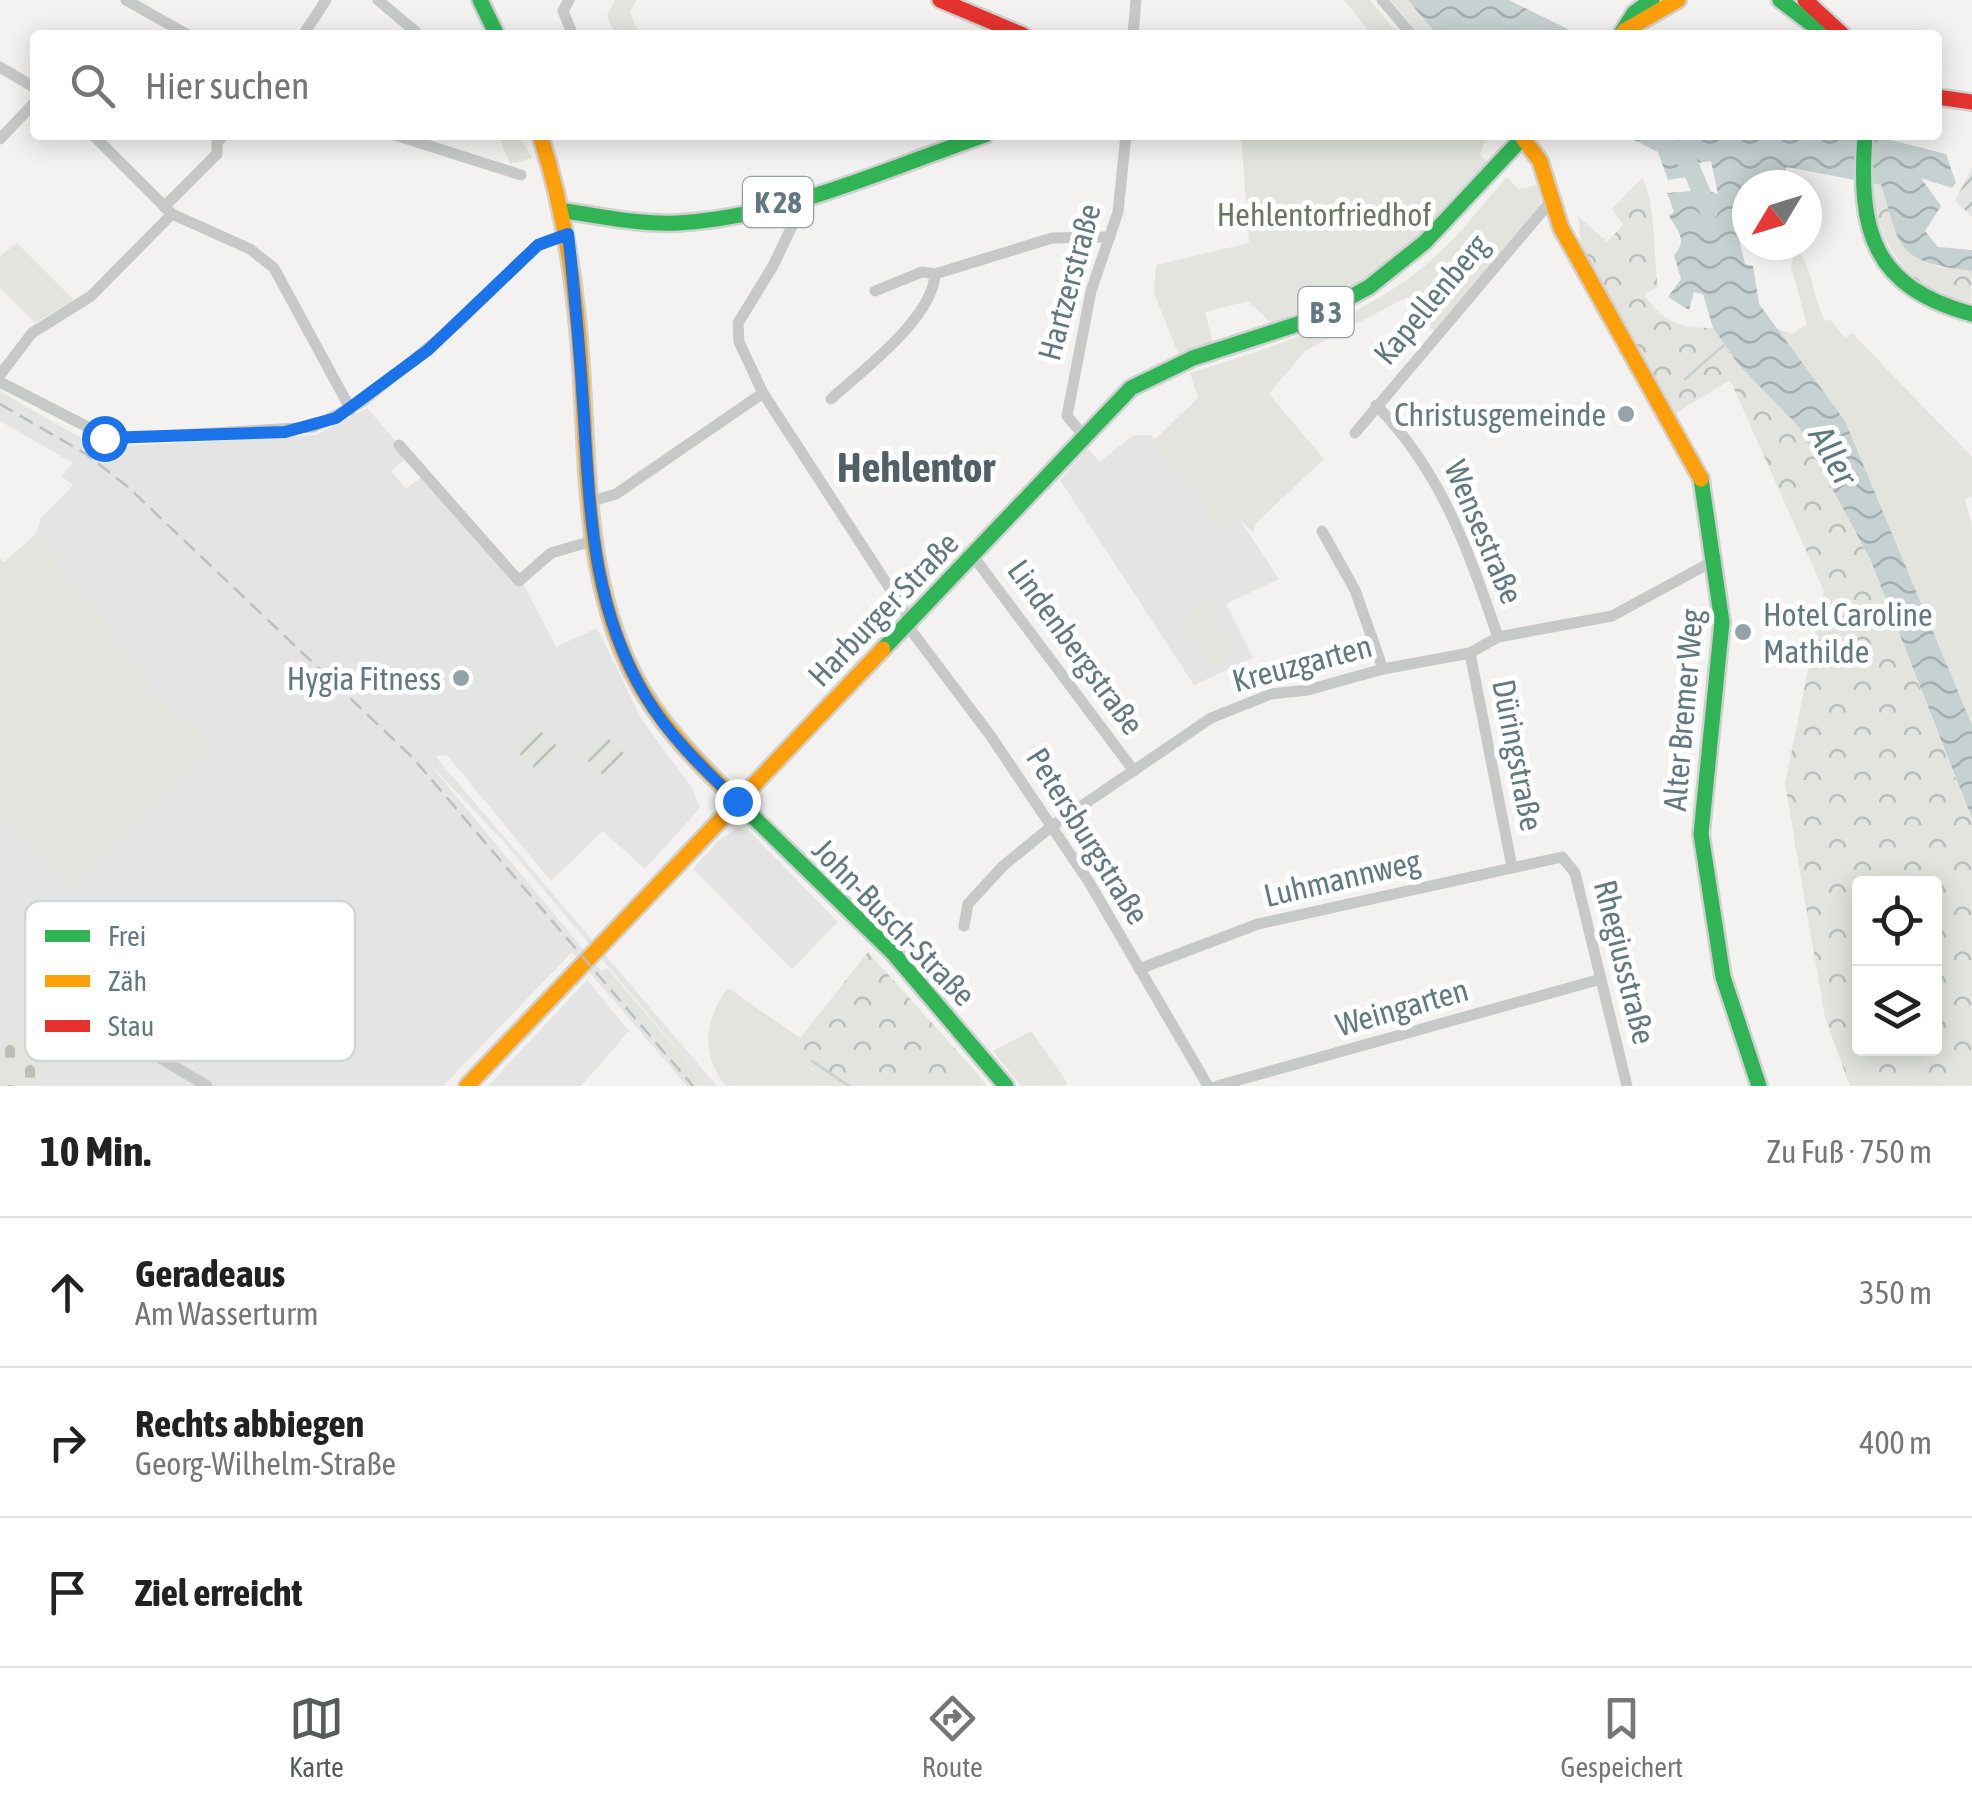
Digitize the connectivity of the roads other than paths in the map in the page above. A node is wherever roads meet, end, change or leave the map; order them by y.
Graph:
1 (126, 0) edge
2 (326, 0) edge
3 (378, 0) edge
4 (480, 0) edge
5 (568, 0) edge
6 (940, 0) edge
7 (1136, 0) edge
8 (1382, 0) edge
9 (1678, 0) edge
10 (1780, 0) edge
11 (1805, 0) edge
12 (1642, 3) edge
13 (179, 30) edge
14 (306, 30) edge
15 (414, 30) edge
16 (495, 30) edge
17 (571, 30) edge
18 (1011, 30) edge
19 (1133, 30) edge
20 (1408, 30) edge
21 (1624, 30) edge
22 (1627, 30) edge
23 (1819, 30) edge
24 (1838, 30) edge
25 (0, 67) edge
26 (30, 85) edge
27 (1942, 94) edge
28 (1972, 102) edge
29 (30, 107) edge
30 (0, 138) edge
31 (98, 140) edge
32 (215, 140) edge
33 (411, 140) edge
34 (542, 140) edge
35 (971, 140) edge
36 (1125, 140) edge
37 (1519, 140) edge
38 (1525, 140) edge
39 (1865, 140) edge
40 (521, 175) dead end
41 (808, 194) junction
42 (1551, 201) junction
43 (168, 211) junction
44 (564, 211) junction
45 (568, 234) junction
46 (1110, 238) junction
47 (935, 274) junction
48 (875, 292) dead end
49 (1972, 314) edge
50 (0, 374) edge
51 (0, 382) edge
52 (763, 392) junction
53 (831, 399) dead end
54 (1376, 406) junction
55 (352, 410) junction
56 (1355, 433) dead end
57 (1084, 436) junction
58 (399, 444) dead end
59 (589, 502) junction
60 (1322, 531) dead end
61 (592, 540) junction
62 (973, 556) junction
63 (1717, 559) junction
64 (909, 623) junction
65 (1498, 637) junction
66 (1470, 652) junction
67 (1383, 669) junction
68 (1134, 771) junction
69 (737, 801) junction
70 (1052, 826) junction
71 (1562, 857) joint
72 (1512, 868) junction
73 (964, 926) dead end
74 (1139, 969) junction
75 (1601, 979) junction
76 (165, 1061) edge
77 (207, 1086) edge
78 (466, 1086) edge
79 (1006, 1086) edge
80 (1208, 1086) edge
81 (1217, 1086) edge
82 (1627, 1086) edge
83 (1759, 1086) edge

1 - 13 street
2 - 14 street
3 - 15 street
4 - 16 main road
5 - 17 street
6 - 18 main road
7 - 19 street
8 - 20 street
9 - 22 main road
10 - 23 main road
11 - 24 main road
12 - 21 main road
25 - 26 street
27 - 28 main road
29 - 30 street
31 - 43 street
32 - 43 street
33 - 40 street
34 - 44 main road, John-Busch-Straße
35 - 41 main road, K 28
36 - 46 street, Hartzerstraße
37 - 57 main road, Harburger Straße / B 3
38 - 42 main road, Alter Bremer Weg
39 - 49 main road
41 - 44 main road, K 28
41 - 52 street, Petersburgstraße
42 - 54 street, Kapellenberg
42 - 63 main road, Alter Bremer Weg
43 - 50 street
43 - 55 street
44 - 45 main road, John-Busch-Straße
45 - 55 street
45 - 59 main road, John-Busch-Straße
46 - 47 street
46 - 57 street, Hartzerstraße
47 - 48 street
47 - 53 street
51 - 55 street
52 - 59 street
52 - 64 street, Petersburgstraße
54 - 56 street, Kapellenberg
54 - 65 street, Wensestraße
57 - 62 main road, Harburger Straße / B 3
58 - 61 street
59 - 61 main road, John-Busch-Straße
60 - 67 street
61 - 69 main road, John-Busch-Straße
62 - 64 main road, Harburger Straße / B 3
62 - 68 street, Lindenbergstraße
63 - 65 street, Kreuzgarten
63 - 83 main road, Alter Bremer Weg
64 - 69 main road, Harburger Straße / B 3
64 - 70 street, Petersburgstraße
65 - 66 street, Kreuzgarten
66 - 67 street, Kreuzgarten
66 - 72 street, Düringstraße
67 - 68 street, Kreuzgarten
68 - 70 street, Kreuzgarten
69 - 78 main road, Harburger Straße / B 3
69 - 79 main road, John-Busch-Straße
70 - 73 street, Kreuzgarten
70 - 74 street, Petersburgstraße
71 - 72 street, Luhmannweg
71 - 75 street, Rhegiusstraße
72 - 74 street, Luhmannweg
74 - 80 street, Petersburgstraße
75 - 81 street, Weingarten
75 - 82 street, Rhegiusstraße
76 - 77 street

